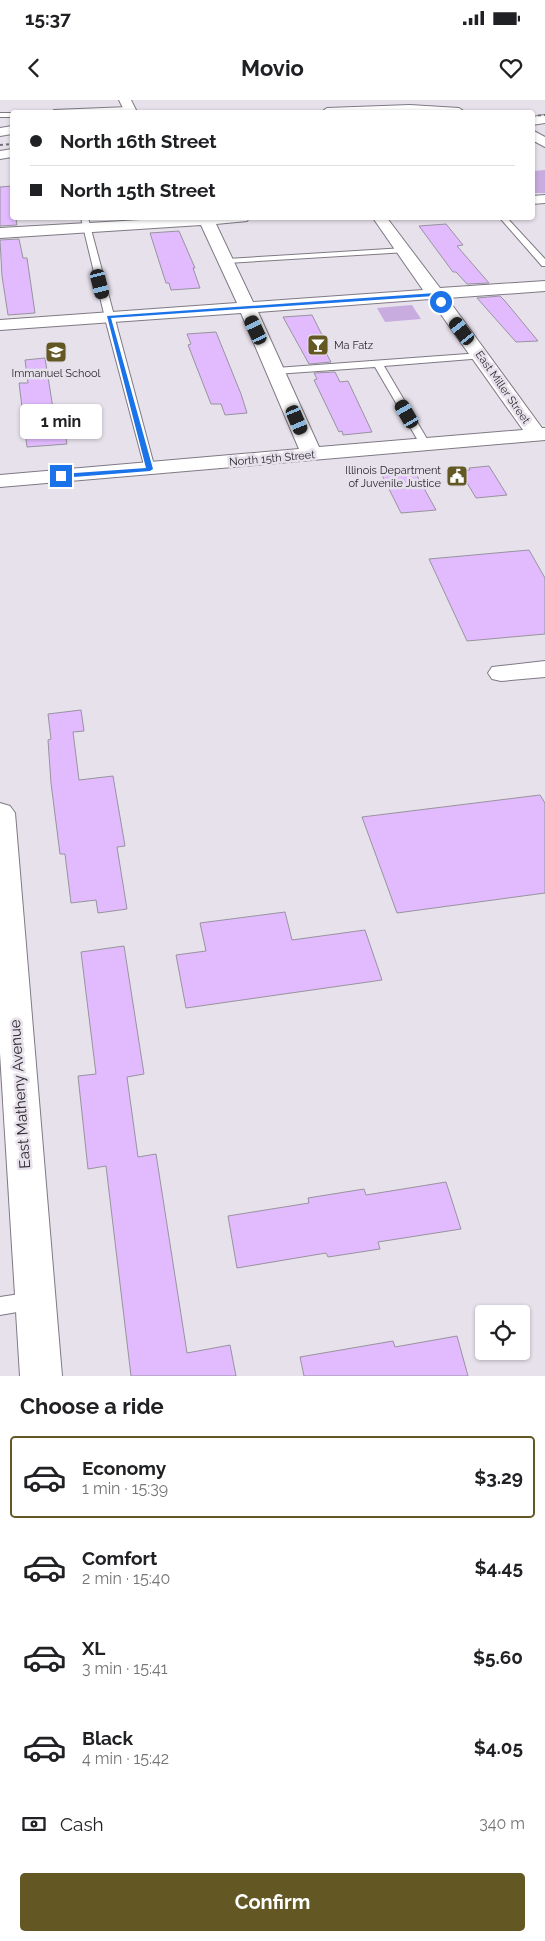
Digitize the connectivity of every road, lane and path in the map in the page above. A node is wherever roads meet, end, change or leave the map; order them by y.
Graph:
1 (128, 107) edge
2 (84, 110) edge
3 (382, 110) edge
4 (426, 110) edge
5 (176, 220) edge
6 (206, 220) edge
7 (382, 220) edge
8 (505, 220) edge
9 (85, 223) edge
10 (0, 233) edge
11 (404, 250) junction
12 (226, 261) junction
13 (545, 264) edge
14 (545, 286) edge
15 (435, 294) junction
16 (246, 308) junction
17 (108, 317) junction
18 (0, 325) edge
19 (481, 356) junction
20 (378, 364) junction
21 (276, 371) junction
22 (541, 434) edge
23 (424, 444) junction
24 (312, 454) junction
25 (150, 469) junction
26 (0, 481) edge
27 (545, 669) edge
28 (501, 673) dead end
29 (0, 813) edge
30 (2, 867) edge
31 (8, 1056) edge
32 (36, 1301) junction
33 (0, 1306) edge
34 (40, 1376) edge

1 - 2 lane
3 - 4 street
5 - 9 street
6 - 12 street
7 - 11 street, East Miller Street
8 - 13 lane
9 - 10 street
9 - 17 lane
11 - 12 lane
11 - 15 street, East Miller Street
12 - 16 street
14 - 15 street
15 - 16 street
15 - 19 street, East Miller Street
16 - 17 street
16 - 21 street
17 - 18 street
17 - 25 lane
19 - 20 lane
19 - 22 street, East Miller Street
20 - 21 lane
20 - 23 lane
21 - 24 street
22 - 23 street, North 15th Street
23 - 24 street, North 15th Street
24 - 25 street, North 15th Street
25 - 26 street, North 15th Street
27 - 28 street
29 - 30 street, East Matheny Avenue
30 - 31 street, East Matheny Avenue
31 - 32 street, East Matheny Avenue
32 - 33 lane
32 - 34 street, East Matheny Avenue

